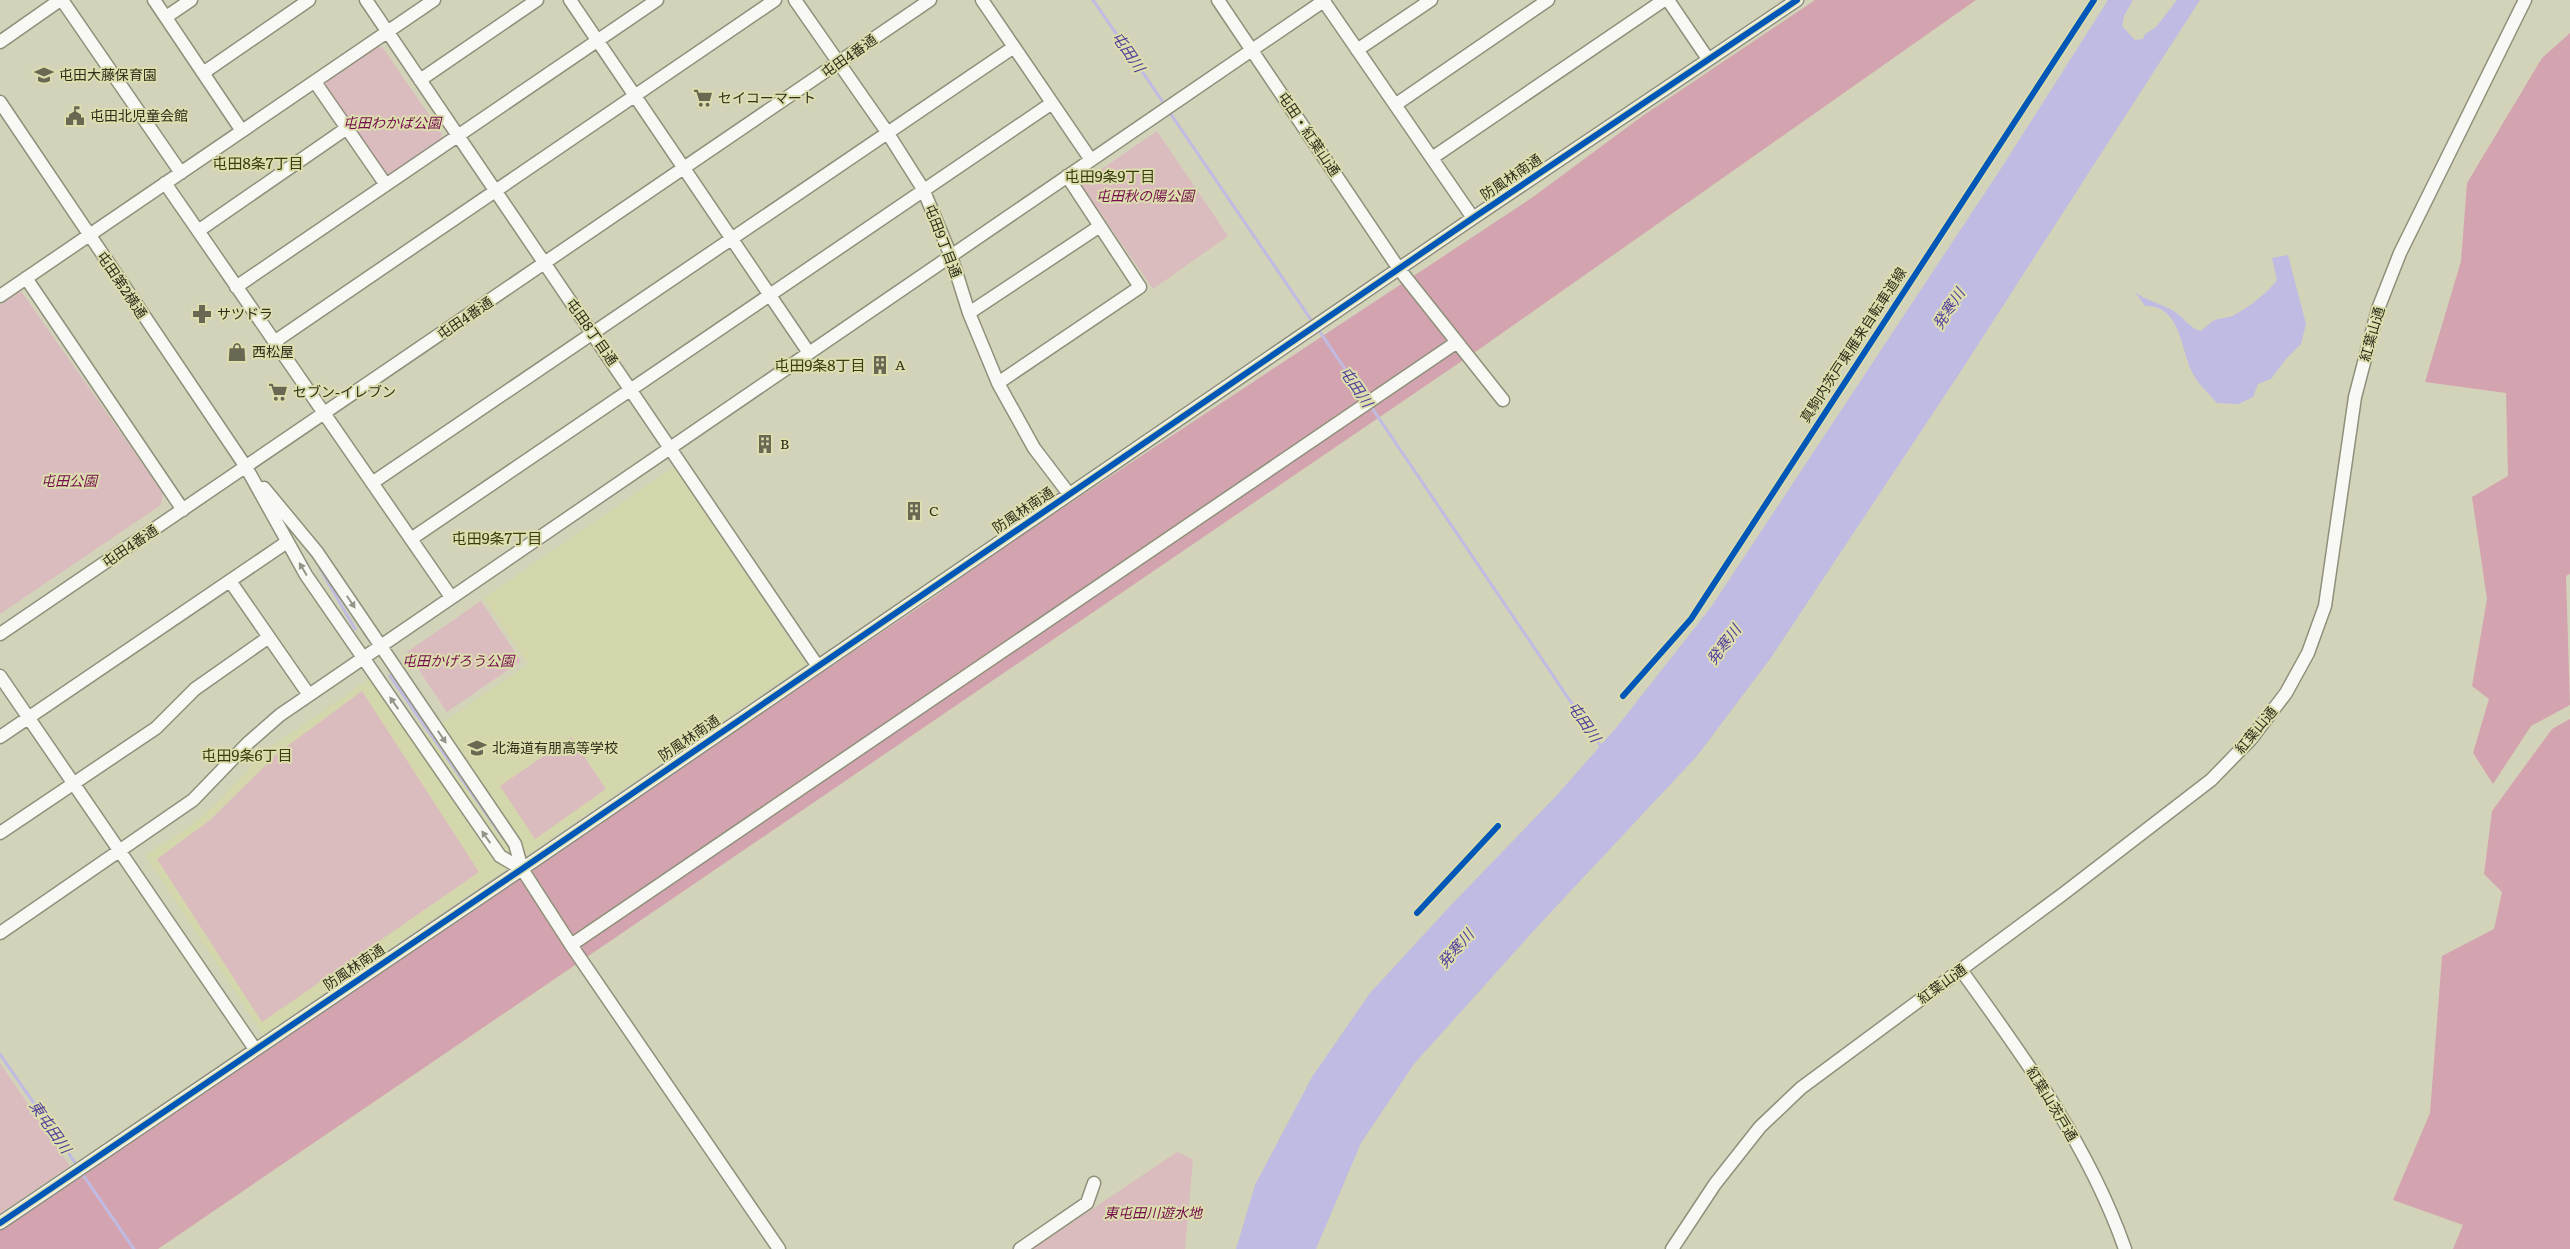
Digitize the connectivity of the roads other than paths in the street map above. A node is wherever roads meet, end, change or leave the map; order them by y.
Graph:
1 (61, 0) edge
2 (154, 0) edge
3 (191, 0) edge
4 (309, 0) edge
5 (366, 0) edge
6 (434, 0) edge
7 (537, 0) edge
8 (570, 0) edge
9 (657, 0) edge
10 (775, 0) edge
11 (795, 0) edge
12 (930, 0) edge
13 (982, 0) edge
14 (1218, 0) edge
15 (1324, 0) edge
16 (1431, 0) edge
17 (1548, 0) edge
18 (1664, 0) edge
19 (1668, 0) edge
20 (1797, 0) edge
21 (2525, 0) edge
22 (166, 17) junction
23 (388, 32) junction
24 (597, 41) junction
25 (0, 42) edge
26 (1014, 47) junction
27 (1252, 50) junction
28 (1357, 50) junction
29 (1708, 59) junction
30 (839, 63) junction
31 (203, 73) junction
32 (420, 80) junction
33 (315, 82) junction
34 (634, 96) junction
35 (0, 102) edge
36 (1052, 103) junction
37 (1395, 105) junction
38 (347, 128) junction
39 (242, 131) junction
40 (887, 132) junction
41 (458, 136) junction
42 (1432, 158) junction
43 (1091, 160) junction
44 (684, 169) junction
45 (181, 173) junction
46 (1067, 176) junction
47 (165, 184) junction
48 (386, 185) junction
49 (923, 190) junction
50 (496, 191) junction
51 (1473, 218) junction
52 (1100, 226) junction
53 (198, 231) junction
54 (89, 236) junction
55 (731, 238) junction
56 (951, 256) junction
57 (545, 264) junction
58 (1399, 269) junction
59 (26, 278) junction
60 (236, 286) junction
61 (769, 294) junction
62 (0, 296) edge
63 (969, 313) junction
64 (592, 333) junction
65 (274, 342) junction
66 (1457, 342) junction
67 (809, 353) junction
68 (998, 384) junction
69 (631, 389) junction
70 (1503, 400) dead end
71 (324, 414) junction
72 (670, 449) junction
73 (246, 467) junction
74 (372, 483) junction
75 (1068, 494) junction
76 (183, 510) junction
77 (411, 539) junction
78 (287, 542) junction
79 (230, 581) junction
80 (451, 597) junction
81 (0, 634) edge
82 (269, 637) junction
83 (381, 646) junction
84 (362, 658) junction
85 (817, 665) junction
86 (0, 676) edge
87 (309, 695) junction
88 (28, 718) junction
89 (0, 738) edge
90 (73, 784) junction
91 (0, 834) edge
92 (119, 852) junction
93 (522, 869) junction
94 (0, 934) edge
95 (571, 945) junction
96 (1961, 970) junction
97 (255, 1049) junction
98 (1094, 1183) dead end
99 (0, 1223) edge
100 (779, 1249) edge
101 (1020, 1249) edge
102 (1672, 1249) edge
103 (2125, 1249) edge

1 - 25 street
1 - 45 street
2 - 22 street
3 - 22 street
4 - 31 street
5 - 23 street, 屯田8丁目通
6 - 23 street
7 - 32 street
8 - 24 street
9 - 24 street
10 - 34 street
11 - 30 street, 屯田9丁目通
12 - 30 street, 屯田4番通
13 - 26 street
14 - 27 street, 屯田・紅葉山通
15 - 27 street
15 - 28 street
16 - 28 street
17 - 37 street
18 - 42 street
19 - 29 street
20 - 29 street, 防風林南通
21 - 96 street, 紅葉山通
22 - 31 street
23 - 32 street, 屯田8丁目通
23 - 33 street
24 - 34 street
24 - 41 street
26 - 36 street
26 - 40 street
27 - 43 street
27 - 58 street, 屯田・紅葉山通
28 - 37 street
29 - 51 street, 防風林南通
30 - 40 street, 屯田9丁目通
30 - 44 street, 屯田4番通
31 - 39 street
32 - 41 street, 屯田8丁目通
33 - 38 street
33 - 39 street
34 - 44 street
34 - 50 street
35 - 54 street, 屯田第2横通
36 - 43 street
36 - 49 street
37 - 42 street
38 - 48 street
38 - 53 street
39 - 45 street
40 - 49 street, 屯田9丁目通
40 - 55 street
41 - 48 street
41 - 50 street, 屯田8丁目通
42 - 51 street
43 - 46 street
44 - 55 street
44 - 57 street, 屯田4番通
45 - 47 street
46 - 52 street
46 - 56 street
47 - 53 street
47 - 54 street
48 - 60 street
49 - 56 street, 屯田9丁目通
49 - 61 street
50 - 57 street, 屯田8丁目通
50 - 65 street
51 - 58 street, 防風林南通
52 - 63 street
52 - 68 street
53 - 60 street
54 - 59 street
54 - 73 street, 屯田第2横通
55 - 61 street
55 - 64 street
56 - 63 street, 屯田9丁目通
56 - 67 street
57 - 64 street, 屯田8丁目通
57 - 71 street, 屯田4番通
58 - 66 street, 屯田・紅葉山通
58 - 75 street, 防風林南通
59 - 62 street
59 - 76 street
60 - 65 street
61 - 67 street
61 - 69 street
63 - 68 street, 屯田9丁目通
64 - 69 street, 屯田8丁目通
64 - 74 street
65 - 71 street
66 - 70 street, 屯田・紅葉山通
66 - 95 street
67 - 72 street
68 - 75 street, 屯田9丁目通
69 - 72 street, 屯田8丁目通
69 - 77 street
71 - 73 street, 屯田4番通
71 - 74 street
72 - 80 street
72 - 85 street, 屯田8丁目通
73 - 76 street, 屯田4番通
73 - 78 street
73 -> 83 street
74 - 77 street
75 - 85 street, 防風林南通
76 - 81 street, 屯田4番通
77 - 80 street
78 - 79 street
84 -> 78 street
79 - 82 street
79 - 88 street
80 - 83 street
82 - 87 street
82 - 90 street
83 - 84 street
83 -> 93 street
84 - 87 street
93 -> 84 street
85 - 93 street, 防風林南通
86 - 88 street
87 - 92 street
88 - 89 street
88 - 90 street
90 - 91 street
90 - 92 street
92 - 94 street
92 - 97 street
93 - 95 street
93 - 97 street, 防風林南通
95 - 100 street
96 - 102 street, 紅葉山通
96 - 103 street, 紅葉山茨戸通
97 - 99 street, 防風林南通
98 - 101 street

